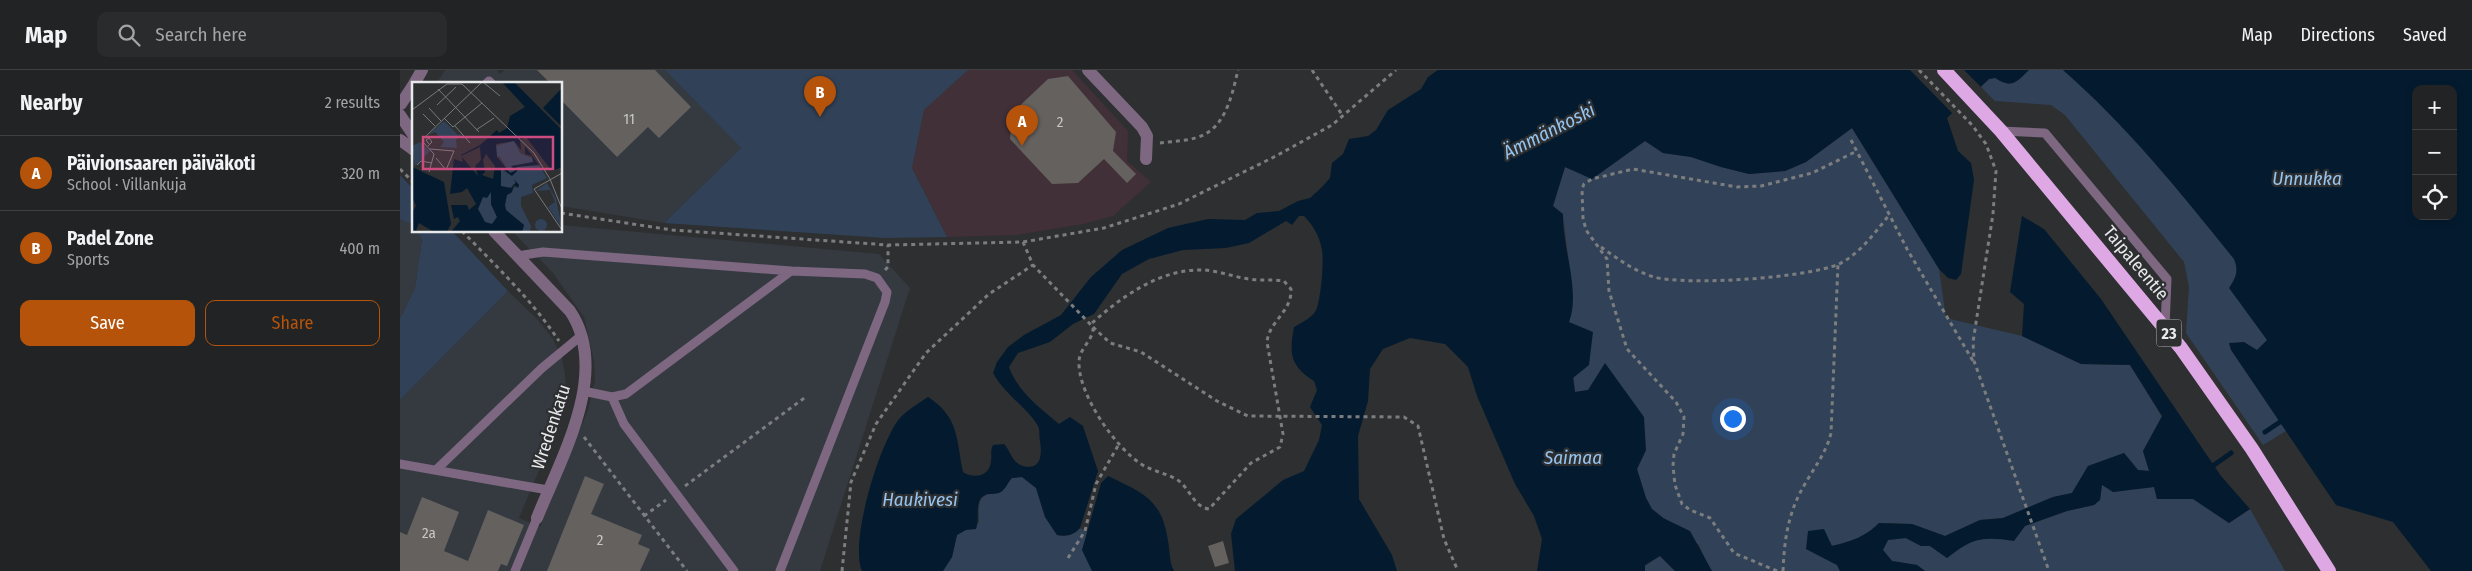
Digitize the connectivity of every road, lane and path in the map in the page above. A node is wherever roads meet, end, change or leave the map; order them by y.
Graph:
1 (422, 70) edge
2 (1088, 70) edge
3 (1238, 70) edge
4 (1312, 70) edge
5 (1396, 70) edge
6 (1919, 70) edge
7 (1944, 70) edge
8 (415, 82) edge
9 (412, 87) edge
10 (400, 103) edge
11 (400, 108) edge
12 (400, 115) edge
13 (1343, 116) junction
14 (2000, 131) junction
15 (412, 133) edge
16 (400, 140) edge
17 (1851, 140) dead end
18 (1147, 145) junction
19 (412, 149) edge
20 (1857, 152) junction
21 (1146, 159) dead end
22 (400, 168) edge
23 (412, 180) edge
24 (562, 213) edge
25 (1890, 214) junction
26 (463, 232) edge
27 (495, 232) edge
28 (1023, 242) junction
29 (888, 245) junction
30 (1599, 246) junction
31 (517, 256) junction
32 (1033, 264) junction
33 (1838, 264) junction
34 (791, 271) junction
35 (877, 278) junction
36 (1091, 324) junction
37 (2165, 328) junction
38 (582, 335) junction
39 (565, 349) junction
40 (1974, 361) junction
41 (583, 391) junction
42 (807, 396) dead end
43 (612, 397) junction
44 (1279, 417) junction
45 (574, 425) junction
46 (1118, 444) junction
47 (400, 464) edge
48 (436, 470) junction
49 (548, 490) junction
50 (675, 493) junction
51 (644, 516) junction
52 (537, 518) joint
53 (1068, 558) dead end
54 (516, 571) edge
55 (687, 571) edge
56 (734, 571) edge
57 (780, 571) edge
58 (842, 571) edge
59 (1458, 571) edge
60 (1777, 571) edge
61 (1783, 571) edge
62 (2049, 571) edge
63 (2329, 571) edge

1 - 8 street
2 - 18 street
3 - 18 path
4 - 13 path
5 - 13 path
6 - 40 path
7 - 14 highway, Taipaleentie / 23
9 - 10 street
10 - 11 street
12 - 15 street
13 - 28 path
14 - 37 highway, Taipaleentie / 23
14 - 37 lane
16 - 19 street
17 - 20 path
18 - 21 street
20 - 25 path
20 - 30 path
22 - 23 path
24 - 29 path
25 - 33 path
25 - 40 path
26 - 39 path
27 - 31 street, Wredenkatu
28 - 29 path
28 - 32 path
29 - 35 path
30 - 33 path
30 - 60 path
31 - 34 lane
31 - 38 street, Wredenkatu
32 - 36 path
32 - 58 path
33 - 61 path
34 - 35 lane
34 - 43 lane
35 - 57 lane
36 - 44 path
36 - 44 path
36 - 46 path
37 - 63 highway, Taipaleentie / 23
38 - 39 lane
38 - 41 street, Wredenkatu
39 - 48 lane
40 - 62 path
41 - 43 lane
41 - 45 street, Wredenkatu
42 - 50 path
43 - 50 lane
44 - 46 path
44 - 59 path
45 - 49 street, Wredenkatu
45 - 51 path
46 - 53 path
47 - 48 lane
48 - 49 lane
49 - 52 street, Wredenkatu
50 - 51 path
50 - 56 lane
51 - 55 path
52 - 54 lane, Wredenkatu

